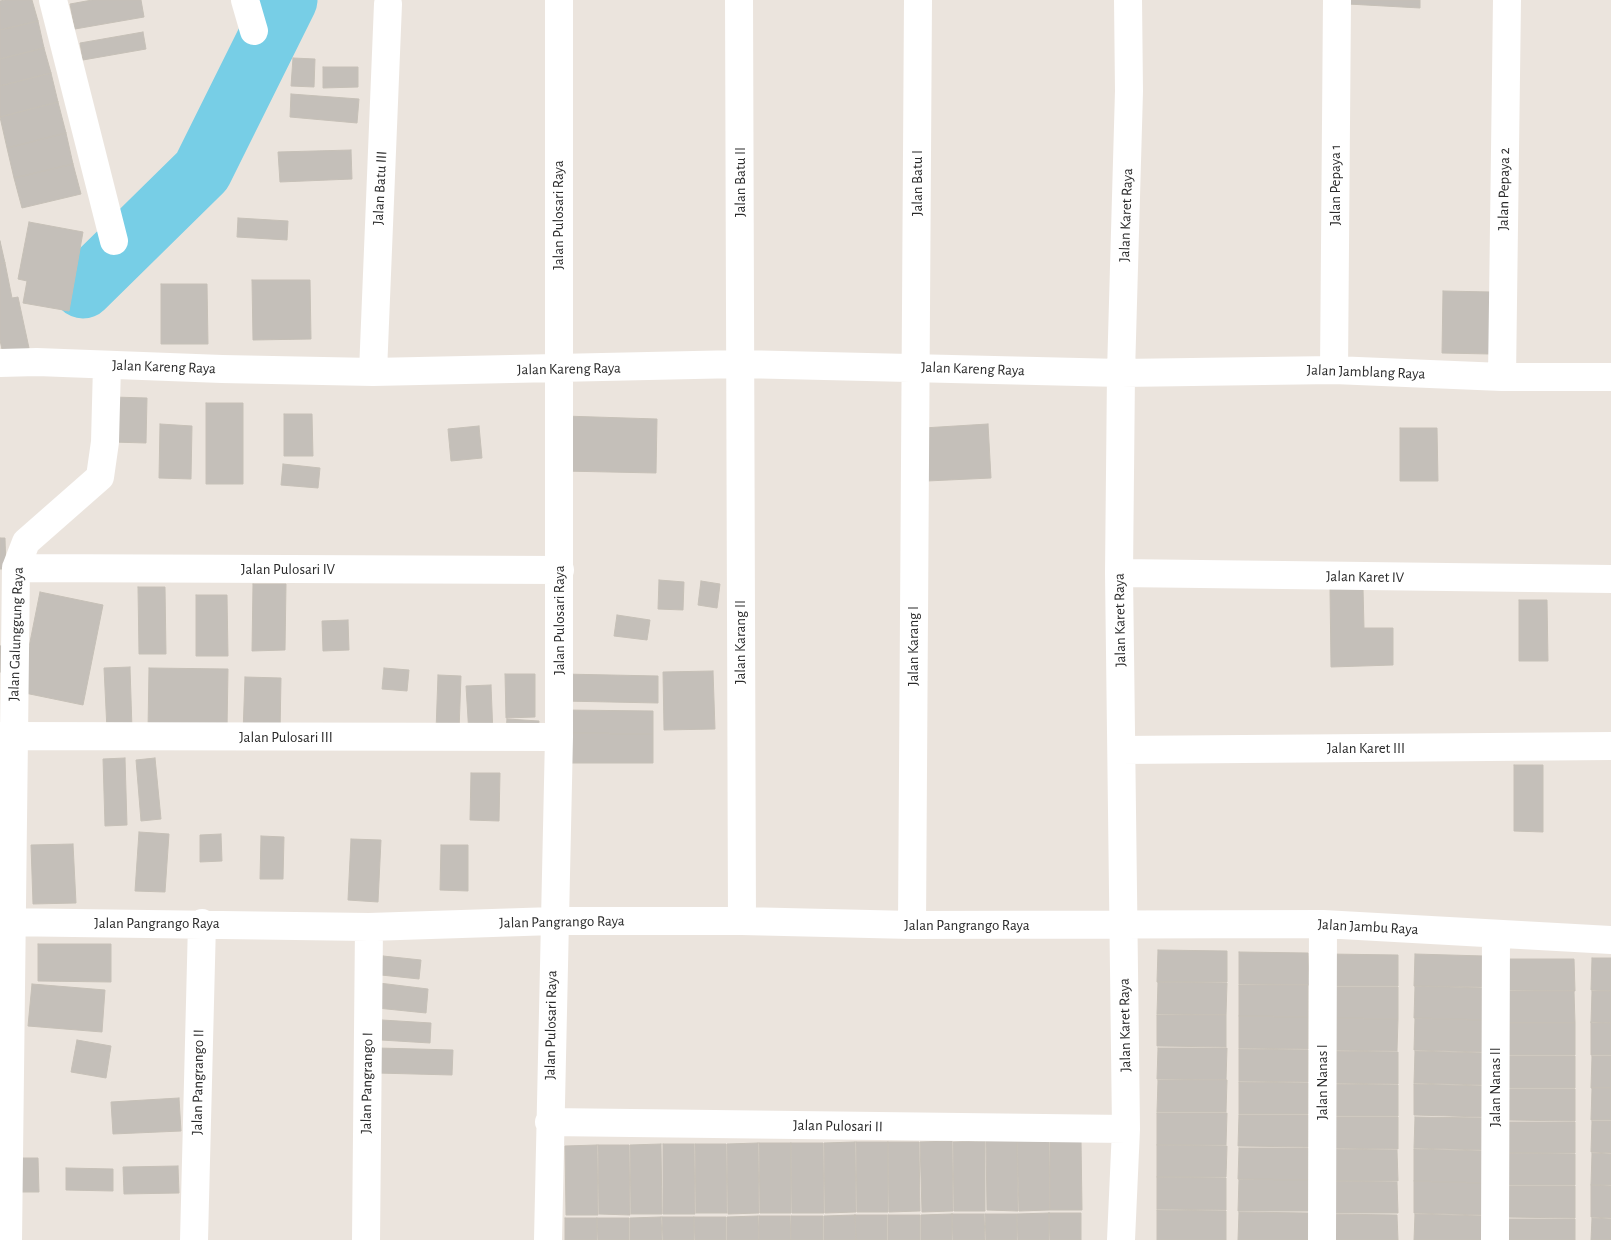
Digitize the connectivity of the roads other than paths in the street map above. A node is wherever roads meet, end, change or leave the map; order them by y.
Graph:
1 (53, 0) edge
2 (246, 0) edge
3 (559, 0) edge
4 (739, 0) edge
5 (918, 0) edge
6 (1128, 0) edge
7 (1337, 0) edge
8 (1507, 0) edge
9 (388, 4) dead end
10 (254, 31) dead end
11 (114, 241) dead end
12 (8, 363) edge
13 (740, 364) junction
14 (916, 367) junction
15 (558, 369) junction
16 (1334, 370) junction
17 (106, 372) junction
18 (373, 372) junction
19 (1121, 373) junction
20 (1502, 377) junction
21 (1611, 377) edge
22 (16, 568) junction
23 (560, 570) junction
24 (1119, 573) junction
25 (1611, 579) edge
26 (6, 736) edge
27 (559, 738) junction
28 (1611, 746) edge
29 (1122, 750) junction
30 (554, 921) junction
31 (742, 921) junction
32 (6, 922) edge
33 (202, 923) junction
34 (1323, 924) junction
35 (912, 925) junction
36 (1124, 926) junction
37 (369, 927) junction
38 (1496, 934) junction
39 (1611, 940) edge
40 (5, 1117) edge
41 (549, 1122) junction
42 (1126, 1129) junction
43 (8, 1240) edge
44 (194, 1240) edge
45 (366, 1240) edge
46 (548, 1240) edge
47 (1121, 1240) edge
48 (1322, 1240) edge
49 (1495, 1240) edge

1 - 11 street
2 - 10 street
3 - 15 street, Jalan Pulosari Raya
4 - 13 street, Jalan Batu II
5 - 14 street, Jalan Batu I
6 - 19 street, Jalan Karet Raya
7 - 16 street, Jalan Pepaya 1
8 - 20 street, Jalan Pepaya 2
9 - 18 street, Jalan Batu III
12 - 17 street, Jalan Kareng Raya
13 - 14 street, Jalan Kareng Raya
13 - 15 street, Jalan Kareng Raya
13 - 31 street, Jalan Karang II
14 - 19 street, Jalan Kareng Raya
14 - 35 street, Jalan Karang I
15 - 18 street, Jalan Kareng Raya
15 - 23 street, Jalan Pulosari Raya
16 - 19 street, Jalan Jamblang Raya
16 - 20 street, Jalan Jamblang Raya
17 - 18 street, Jalan Kareng Raya
17 - 22 street, Jalan Galunggung Raya
19 - 24 street, Jalan Karet Raya
20 - 21 street, Jalan Jamblang Raya
22 - 23 street, Jalan Pulosari IV
22 - 26 street, Jalan Galunggung Raya
23 - 27 street, Jalan Pulosari Raya
24 - 25 street, Jalan Karet IV
24 - 29 street, Jalan Karet Raya
26 - 27 street, Jalan Pulosari III
26 - 32 street, Jalan Galunggung Raya
27 - 30 street, Jalan Pulosari Raya
28 - 29 street, Jalan Karet III
29 - 36 street, Jalan Karet Raya
30 - 31 street, Jalan Pangrango Raya
30 - 37 street, Jalan Pangrango Raya
30 - 41 street, Jalan Pulosari Raya
31 - 35 street, Jalan Pangrango Raya
32 - 33 street, Jalan Pangrango Raya
32 - 40 street, Jalan Galunggung Raya
33 - 37 street, Jalan Pangrango Raya
33 - 44 street, Jalan Pangrango II
34 - 36 street, Jalan Jambu Raya
34 - 38 street, Jalan Jambu Raya
34 - 48 street, Jalan Nanas I
35 - 36 street, Jalan Pangrango Raya
36 - 42 street, Jalan Karet Raya
37 - 45 street, Jalan Pangrango I
38 - 39 street, Jalan Jambu Raya
38 - 49 street, Jalan Nanas II
40 - 43 street, Jalan Galunggung Raya
41 - 42 street, Jalan Pulosari II
41 - 46 street, Jalan Pulosari Raya
42 - 47 street, Jalan Karet Raya

